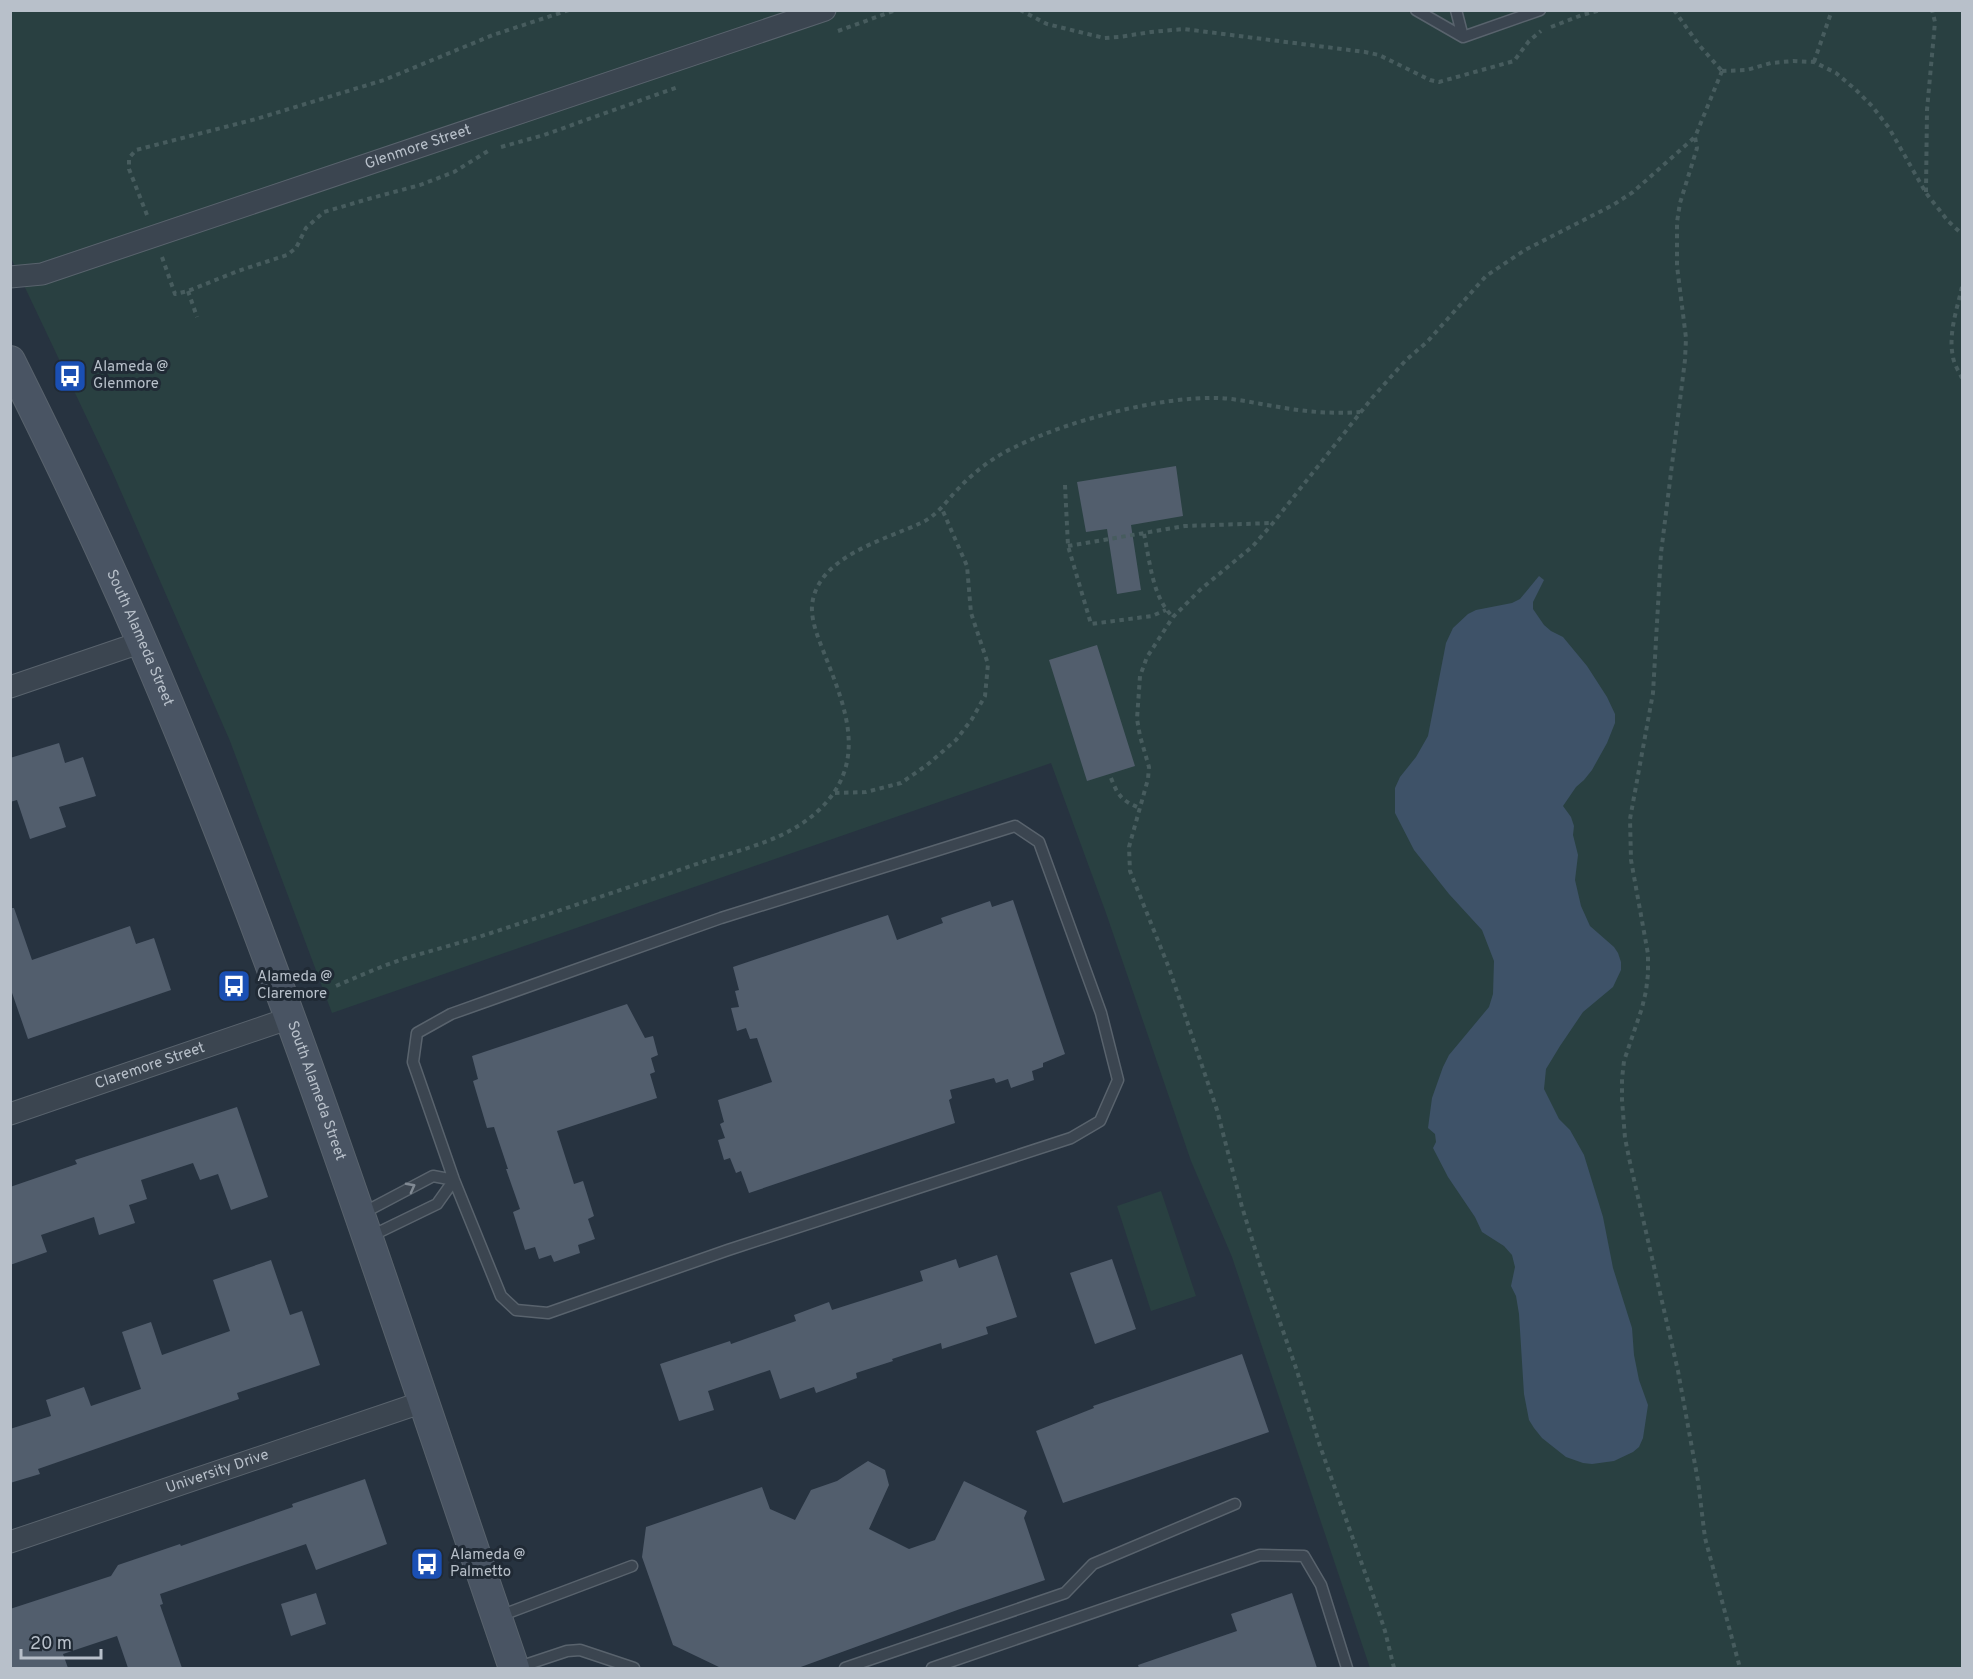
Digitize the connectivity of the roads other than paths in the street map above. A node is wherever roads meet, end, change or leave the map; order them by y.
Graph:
1 (825, 10) edge
2 (1416, 10) edge
3 (1456, 10) edge
4 (1534, 12) edge
5 (1463, 38) junction
6 (10, 277) edge
7 (10, 361) edge
8 (142, 642) junction
9 (10, 687) edge
10 (290, 1018) junction
11 (10, 1114) edge
12 (454, 1180) junction
13 (364, 1226) junction
14 (423, 1402) junction
15 (1235, 1504) dead end
16 (10, 1542) edge
17 (632, 1566) dead end
18 (497, 1617) junction
19 (515, 1668) edge
20 (634, 1668) edge
21 (845, 1668) edge
22 (932, 1668) edge
23 (1347, 1668) edge

1 - 6 street, Glenmore Street
2 - 5 lane
3 - 5 lane
4 - 5 lane
7 - 8 main road, South Alameda Street
8 - 9 street
8 - 10 main road, South Alameda Street
10 - 11 street, Claremore Street
10 - 13 main road, South Alameda Street
12 - 12 lane
12 - 13 lane
13 -> 12 lane
13 - 14 main road, South Alameda Street
14 - 16 street, University Drive
14 - 18 main road, South Alameda Street
15 - 21 lane
17 - 18 lane
18 - 19 main road, South Alameda Street
19 - 20 lane
22 - 23 lane

